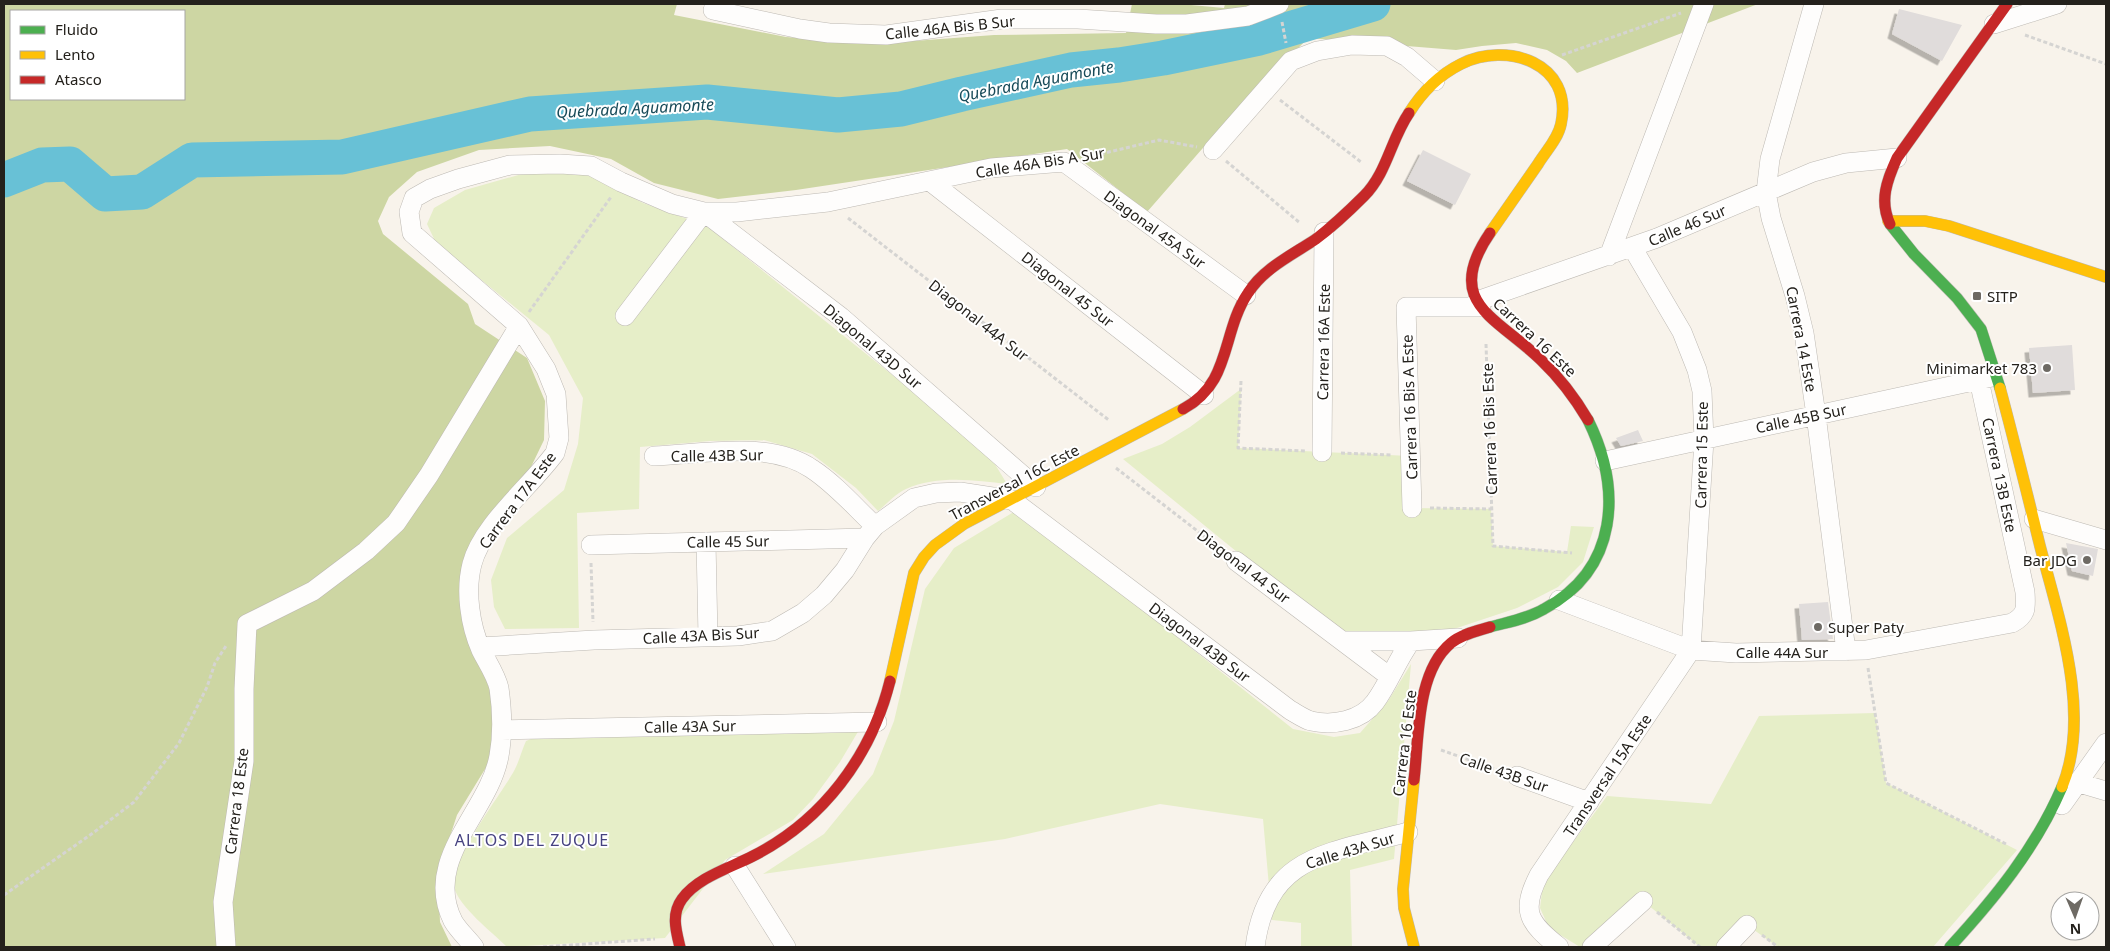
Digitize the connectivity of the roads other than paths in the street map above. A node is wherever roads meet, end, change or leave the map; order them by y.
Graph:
1 (1704, 4) edge
2 (1814, 4) edge
3 (2007, 4) edge
4 (2057, 4) edge
5 (713, 10) dead end
6 (1279, 10) edge
7 (1079, 11) edge
8 (1994, 24) junction
9 (1435, 81) junction
10 (1213, 150) road end
11 (1897, 158) junction
12 (1064, 162) joint
13 (931, 182) junction
14 (1766, 192) junction
15 (704, 212) junction
16 (1888, 221) junction
17 (412, 233) joint
18 (1321, 235) junction
19 (1632, 248) junction
20 (1609, 256) junction
21 (2106, 278) edge
22 (1246, 295) junction
23 (1406, 307) joint
24 (1481, 307) junction
25 (625, 316) dead end
26 (519, 326) junction
27 (1988, 378) junction
28 (1204, 395) junction
29 (1816, 415) junction
30 (1704, 440) junction
31 (1322, 452) dead end
32 (654, 456) dead end
33 (1605, 461) junction
34 (1036, 487) junction
35 (1012, 500) junction
36 (1412, 508) road end
37 (2034, 519) junction
38 (870, 532) junction
39 (2106, 540) edge
40 (706, 542) junction
41 (591, 544) road end
42 (1236, 561) road end
43 (1559, 600) junction
44 (2012, 623) joint
45 (708, 637) junction
46 (1458, 638) junction
47 (1343, 641) junction
48 (1411, 641) junction
49 (480, 647) junction
50 (1691, 650) junction
51 (1846, 651) junction
52 (1390, 677) junction
53 (877, 722) junction
54 (502, 730) junction
55 (2106, 743) edge
56 (1517, 776) road end
57 (2079, 783) junction
58 (2106, 791) edge
59 (1589, 802) junction
60 (1408, 832) junction
61 (2038, 835) junction
62 (735, 866) junction
63 (1643, 901) road end
64 (1747, 925) dead end
65 (678, 942) edge
66 (226, 947) edge
67 (474, 947) edge
68 (786, 947) edge
69 (1255, 947) edge
70 (1414, 947) edge
71 (1559, 947) edge
72 (1592, 947) edge
73 (1726, 947) edge
74 (1950, 947) edge

1 - 20 street
2 - 14 street, Carrera 14 Este
3 - 8 street
4 - 8 street
5 - 7 street, Calle 46A Bis B Sur
6 - 7 street, Calle 46A Bis B Sur
8 - 11 street
9 - 10 street
9 - 18 street, Transversal 16C Este
9 - 24 street, Carrera 16 Este
11 - 14 street, Calle 46 Sur
11 - 16 street
12 - 13 street, Calle 46A Bis A Sur
12 - 22 street, Diagonal 45A Sur
13 - 15 street, Calle 46A Bis A Sur
13 - 28 street, Diagonal 45 Sur
14 - 19 street, Calle 46 Sur
14 - 29 street, Carrera 14 Este
15 - 17 street, Calle 46A Bis A Sur
15 - 25 street
15 - 34 street, Diagonal 43D Sur
16 - 21 street
16 - 27 street
17 - 26 street, Carrera 17A Este
18 - 22 street, Transversal 16C Este
18 - 31 street, Carrera 16A Este
19 - 20 street, Calle 46 Sur
19 - 30 street, Carrera 15 Este
20 - 24 street, Calle 46 Sur
22 - 28 street, Transversal 16C Este
23 - 24 street, Calle 46 Sur
23 - 36 street, Carrera 16 Bis A Este
24 - 33 street, Carrera 16 Este
26 - 49 street, Carrera 17A Este
26 - 66 street, Carrera 18 Este
27 - 29 street, Calle 45B Sur
27 - 37 street
27 - 44 street, Carrera 13B Este
28 - 34 street, Transversal 16C Este
29 - 30 street, Calle 45B Sur
29 - 51 street, Carrera 14 Este
30 - 33 street, Calle 45B Sur
30 - 50 street, Carrera 15 Este
32 - 38 street, Calle 43B Sur
33 - 43 street, Carrera 16 Este
34 - 35 street, Transversal 16C Este
35 - 38 street
35 - 52 street, Diagonal 43B Sur
35 - 53 street, Transversal 16C Este
37 - 39 street
37 - 61 street
38 - 40 street, Calle 45 Sur
38 - 45 street, Calle 43A Bis Sur
40 - 41 street, Calle 45 Sur
40 - 45 street
42 - 47 street, Diagonal 44 Sur
43 - 46 street, Carrera 16 Este
43 - 50 street, Calle 44A Sur
44 - 51 street, Calle 44A Sur
45 - 49 street, Calle 43A Bis Sur
46 - 48 street
46 - 60 street, Carrera 16 Este
47 - 48 street
47 - 52 street, Diagonal 44 Sur
48 - 52 street, Diagonal 43B Sur
49 - 54 street, Carrera 17A Este
50 - 51 street, Calle 44A Sur
50 - 59 street, Transversal 15A Este
53 - 54 street, Calle 43A Sur
53 - 62 street, Transversal 16C Este
54 - 67 street, Carrera 17A Este
55 - 57 street
56 - 59 street, Calle 43B Sur
57 - 58 street
57 - 61 street
59 - 71 street, Transversal 15A Este
60 - 69 street, Calle 43A Sur
60 - 70 street, Carrera 16 Este
61 - 74 street
62 - 65 street, Transversal 16C Este
62 - 68 street
63 - 72 street
64 - 73 street

